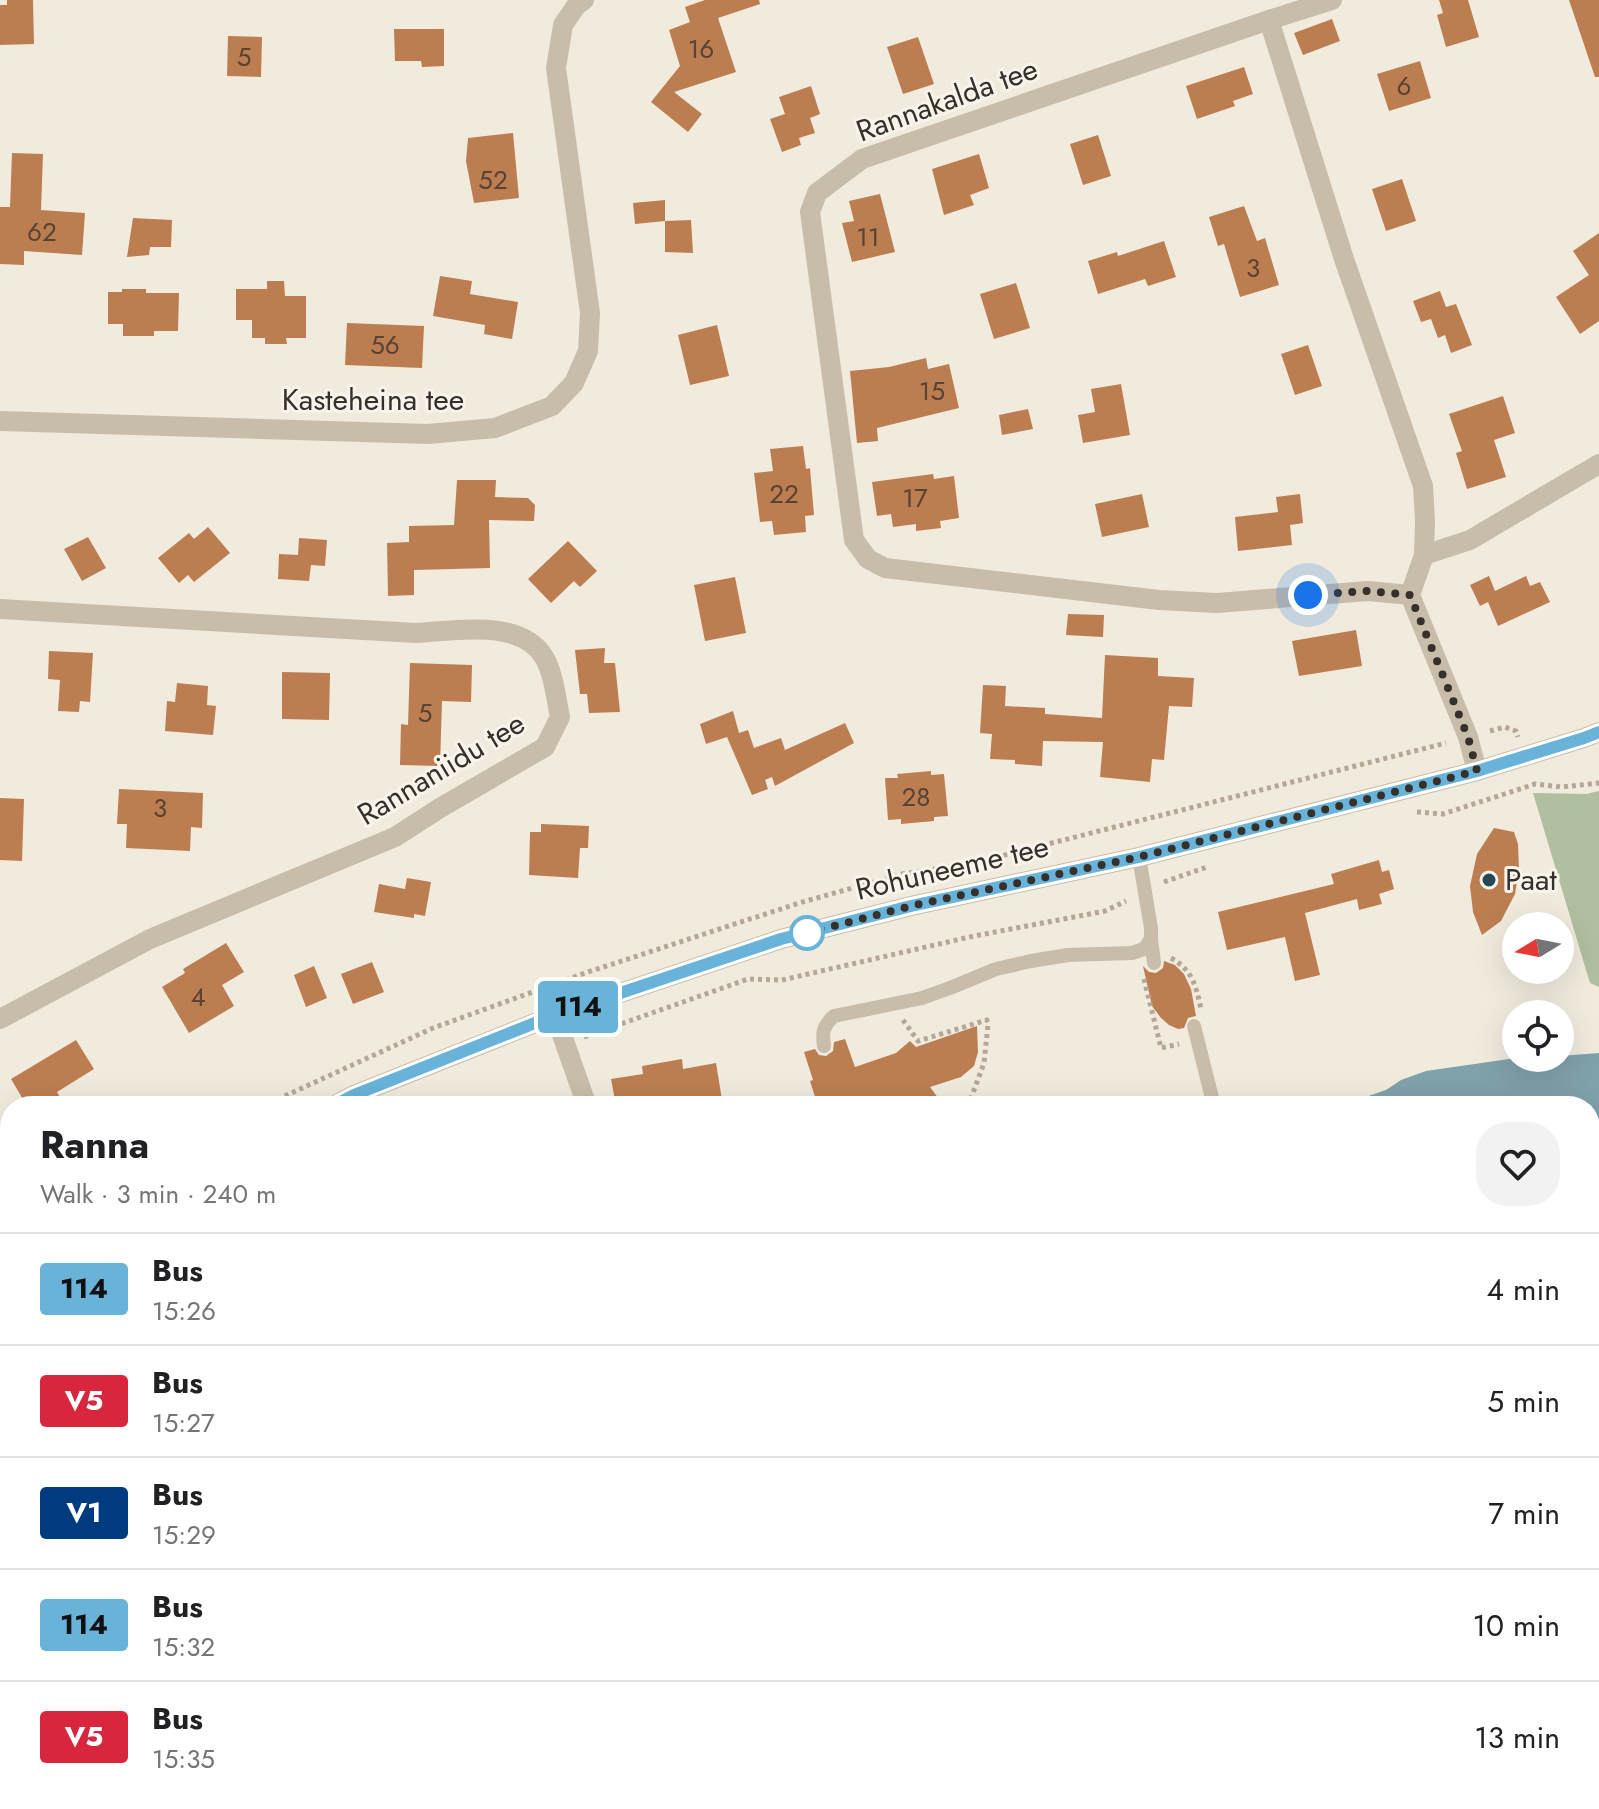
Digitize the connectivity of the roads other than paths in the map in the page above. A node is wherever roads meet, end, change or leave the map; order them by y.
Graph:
1 (584, 0) edge
2 (1332, 0) edge
3 (1269, 20) junction
4 (0, 421) edge
5 (1599, 464) edge
6 (1424, 555) junction
7 (1410, 595) junction
8 (0, 609) edge
9 (1599, 732) edge
10 (1477, 771) junction
11 (1139, 857) junction
12 (1151, 939) junction
13 (1154, 960) road end
14 (555, 1015) junction
15 (0, 1019) edge
16 (1196, 1031) road end
17 (824, 1046) dead end
18 (369, 1096) edge
19 (584, 1096) edge
20 (1212, 1096) edge

1 - 4 street, Kasteheina tee
2 - 3 street, Rannakalda tee
3 - 6 street
3 - 7 street, Rannakalda tee
5 - 6 street
6 - 7 street
7 - 10 street
8 - 15 street, Rannaniidu tee
9 - 10 street, Rohuneeme tee
10 - 11 street, Rohuneeme tee
11 - 12 lane
11 - 14 street, Rohuneeme tee
12 - 13 lane
12 - 17 lane
14 - 18 street, Rohuneeme tee
14 - 19 street
16 - 20 lane

